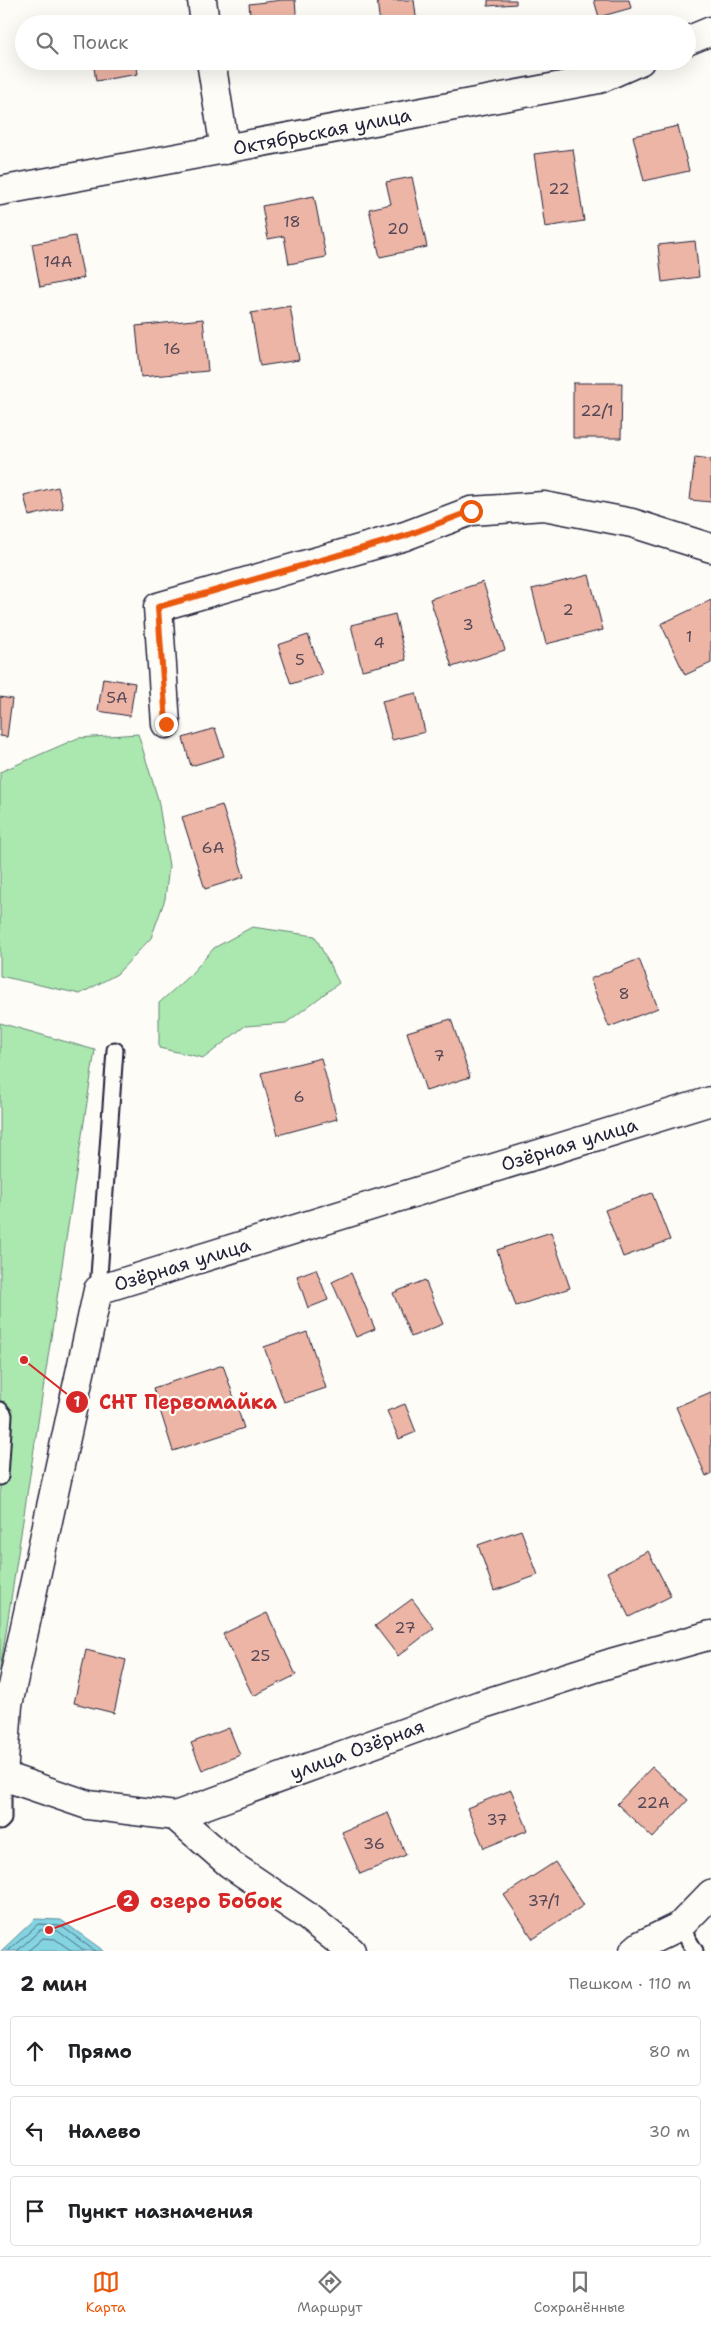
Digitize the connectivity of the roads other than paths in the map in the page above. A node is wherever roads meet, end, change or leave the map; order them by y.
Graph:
1 (202, 0) edge
2 (204, 15) edge
3 (711, 31) edge
4 (696, 37) edge
5 (212, 70) edge
6 (620, 70) edge
7 (225, 150) junction
8 (0, 191) edge
9 (711, 548) edge
10 (166, 724) dead end
11 (115, 1050) dead end
12 (711, 1101) edge
13 (98, 1290) junction
14 (0, 1410) edge
15 (0, 1477) edge
16 (711, 1635) edge
17 (3, 1776) junction
18 (175, 1816) junction
19 (0, 1822) edge
20 (711, 1894) edge
21 (680, 1926) junction
22 (351, 1951) edge
23 (634, 1951) edge
24 (695, 1951) edge

1 - 2 street
3 - 4 street
5 - 7 street
6 - 7 street, Октябрьская улица
7 - 8 street, Октябрьская улица
9 - 10 street
11 - 13 lane
12 - 13 street, Озёрная улица
13 - 17 street, Озёрная улица
14 - 15 lane
16 - 18 street, улица Озёрная
17 - 18 street, улица Озёрная
17 - 19 lane
18 - 22 street
20 - 21 street
21 - 23 street
21 - 24 lane

